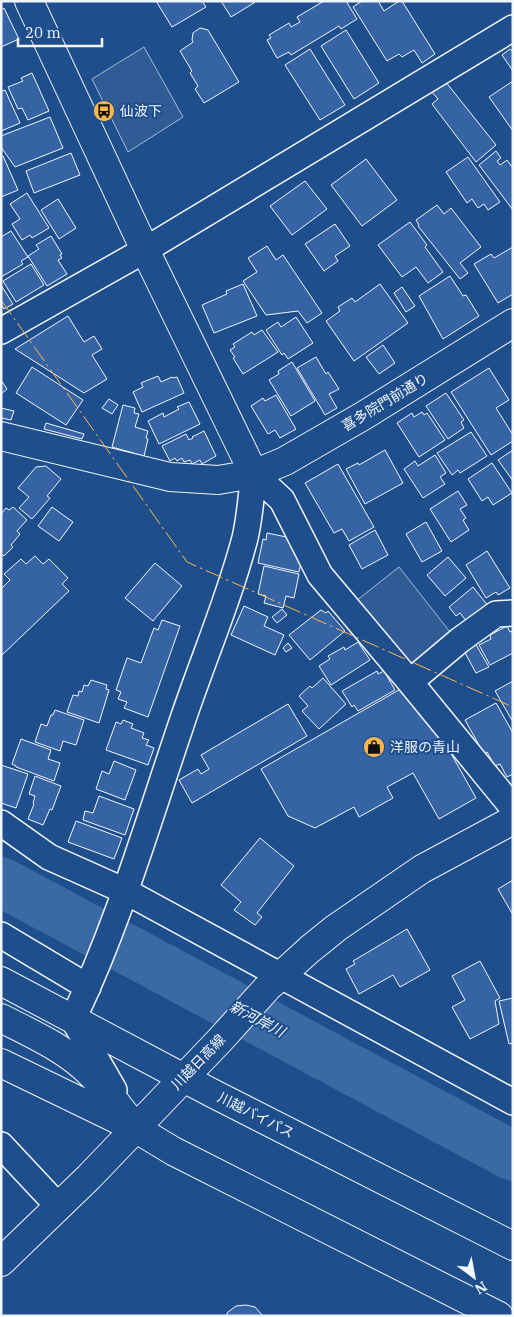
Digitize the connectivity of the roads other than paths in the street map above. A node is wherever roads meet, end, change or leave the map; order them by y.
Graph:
1 (29, 1) edge
2 (513, 28) edge
3 (145, 250) junction
4 (513, 323) edge
5 (1, 331) edge
6 (1, 436) edge
7 (254, 474) junction
8 (513, 613) edge
9 (410, 682) junction
10 (513, 808) edge
11 (513, 820) edge
12 (1, 824) edge
13 (121, 902) junction
14 (1, 935) edge
15 (1, 981) edge
16 (91, 981) junction
17 (274, 981) junction
18 (1, 1018) edge
19 (73, 1019) junction
20 (1, 1064) edge
21 (183, 1077) junction
22 (513, 1102) edge
23 (135, 1128) junction
24 (1, 1146) edge
25 (58, 1206) junction
26 (513, 1246) edge
27 (1, 1262) edge
28 (499, 1316) edge

1 - 3 main road
2 - 3 street
3 - 5 street
3 - 7 main road
4 - 7 main road, 喜多院門前通り
6 - 7 main road, 喜多院門前通り
7 - 9 street
7 - 13 street
8 - 9 street
9 - 10 street
11 - 17 main road, 川越日高線
12 - 13 street
13 - 16 street
13 - 17 street
14 - 16 street
15 - 19 main road, 川越バイパス
16 - 19 street
17 - 21 main road, 川越日高線
17 - 22 street
18 - 23 main road
19 - 21 main road, 川越バイパス
19 - 23 street
20 - 23 main road
21 - 23 main road, 川越日高線
21 - 26 main road, 川越バイパス
23 - 25 main road, 川越日高線
23 - 28 main road
24 - 25 street
25 - 27 main road, 川越日高線

